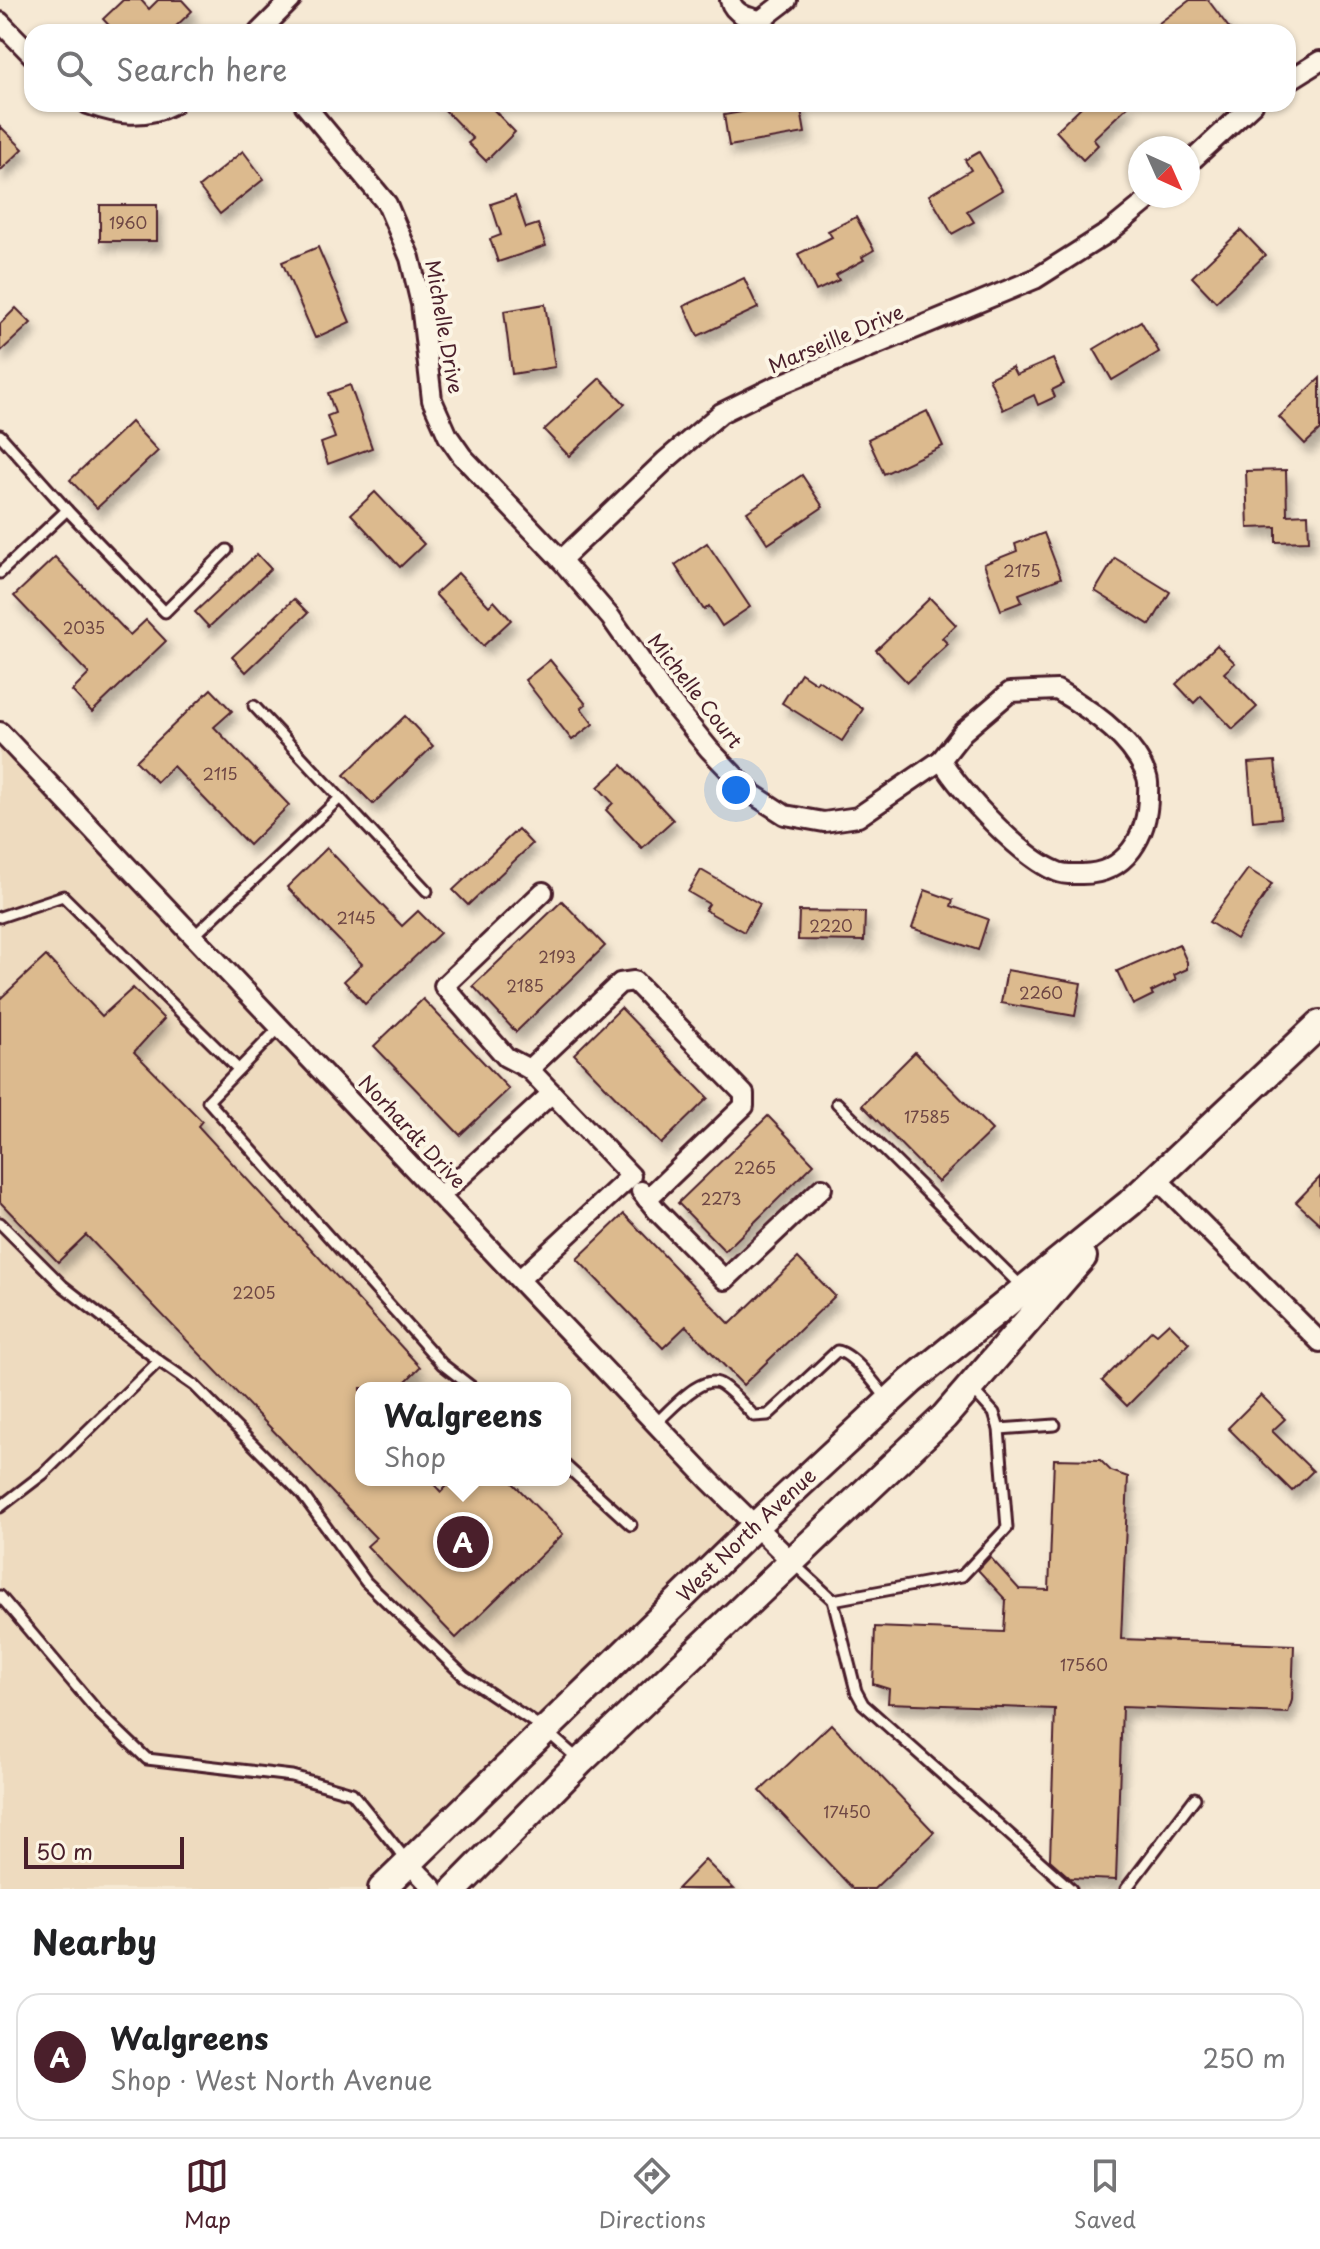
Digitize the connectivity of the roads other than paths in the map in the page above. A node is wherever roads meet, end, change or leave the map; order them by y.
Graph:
1 (291, 0) edge
2 (730, 0) edge
3 (787, 0) edge
4 (0, 22) edge
5 (267, 24) edge
6 (24, 47) edge
7 (1320, 61) edge
8 (1296, 76) edge
9 (110, 112) edge
10 (158, 112) edge
11 (311, 112) edge
12 (1244, 112) edge
13 (1200, 153) edge
14 (1138, 208) edge
15 (0, 435) edge
16 (67, 510) junction
17 (227, 550) dead end
18 (561, 560) junction
19 (0, 573) edge
20 (254, 706) dead end
21 (0, 732) edge
22 (941, 760) junction
23 (340, 798) junction
24 (427, 891) dead end
25 (543, 892) dead end
26 (0, 917) edge
27 (194, 936) junction
28 (1320, 1024) edge
29 (281, 1026) junction
30 (238, 1069) junction
31 (529, 1069) junction
32 (552, 1093) junction
33 (837, 1103) dead end
34 (631, 1176) junction
35 (1157, 1179) junction
36 (822, 1188) dead end
37 (440, 1196) junction
38 (647, 1199) junction
39 (0, 1223) edge
40 (520, 1279) junction
41 (1033, 1297) junction
42 (1320, 1342) edge
43 (159, 1361) junction
44 (465, 1382) edge
45 (970, 1387) junction
46 (889, 1401) junction
47 (656, 1423) junction
48 (1055, 1425) dead end
49 (999, 1429) junction
50 (571, 1470) edge
51 (0, 1507) edge
52 (631, 1525) dead end
53 (755, 1526) junction
54 (792, 1562) junction
55 (0, 1596) edge
56 (833, 1600) junction
57 (544, 1729) junction
58 (581, 1761) junction
59 (1195, 1798) dead end
60 (408, 1862) junction
61 (382, 1889) edge
62 (434, 1889) edge
63 (455, 1889) edge
64 (1071, 1889) edge
65 (1126, 1889) edge

1 - 5 street
2 - 3 street
4 - 6 street
7 - 8 street
9 - 10 street
11 - 18 street, Michelle Drive
12 - 13 street
14 - 18 street, Marseille Drive
15 - 16 lane
16 - 17 lane
16 - 19 lane
18 - 22 street, Michelle Court
20 - 23 lane
21 - 27 street, Norhardt Drive
22 - 22 street, Michelle Court
23 - 24 lane
23 - 27 lane
25 - 31 street
26 - 30 lane
27 - 29 street, Norhardt Drive
28 - 35 main road, West North Avenue
29 - 30 lane
29 - 37 street, Norhardt Drive
30 - 44 lane
31 - 32 street
31 - 38 street
32 - 34 street
32 - 37 street
33 - 41 lane
34 - 38 street
34 - 40 street
35 - 41 main road, West North Avenue
35 - 42 street
36 - 38 street
37 - 40 street, Norhardt Drive
39 - 43 lane
40 - 47 street, Norhardt Drive
41 - 45 main road, West North Avenue
41 - 46 main road, West North Avenue
43 - 51 lane
43 - 57 lane
45 - 49 lane
45 - 54 main road, West North Avenue
46 - 47 lane
46 - 53 main road, West North Avenue
47 - 53 street, Norhardt Drive
48 - 49 lane
49 - 56 lane
50 - 52 lane
53 - 54 street, Norhardt Drive
53 - 57 main road, West North Avenue
54 - 56 lane
54 - 58 main road, West North Avenue
55 - 60 lane
56 - 64 lane
57 - 58 lane
57 - 60 main road, West North Avenue
58 - 63 main road, West North Avenue
59 - 65 lane
60 - 61 main road, West North Avenue
60 - 62 street

